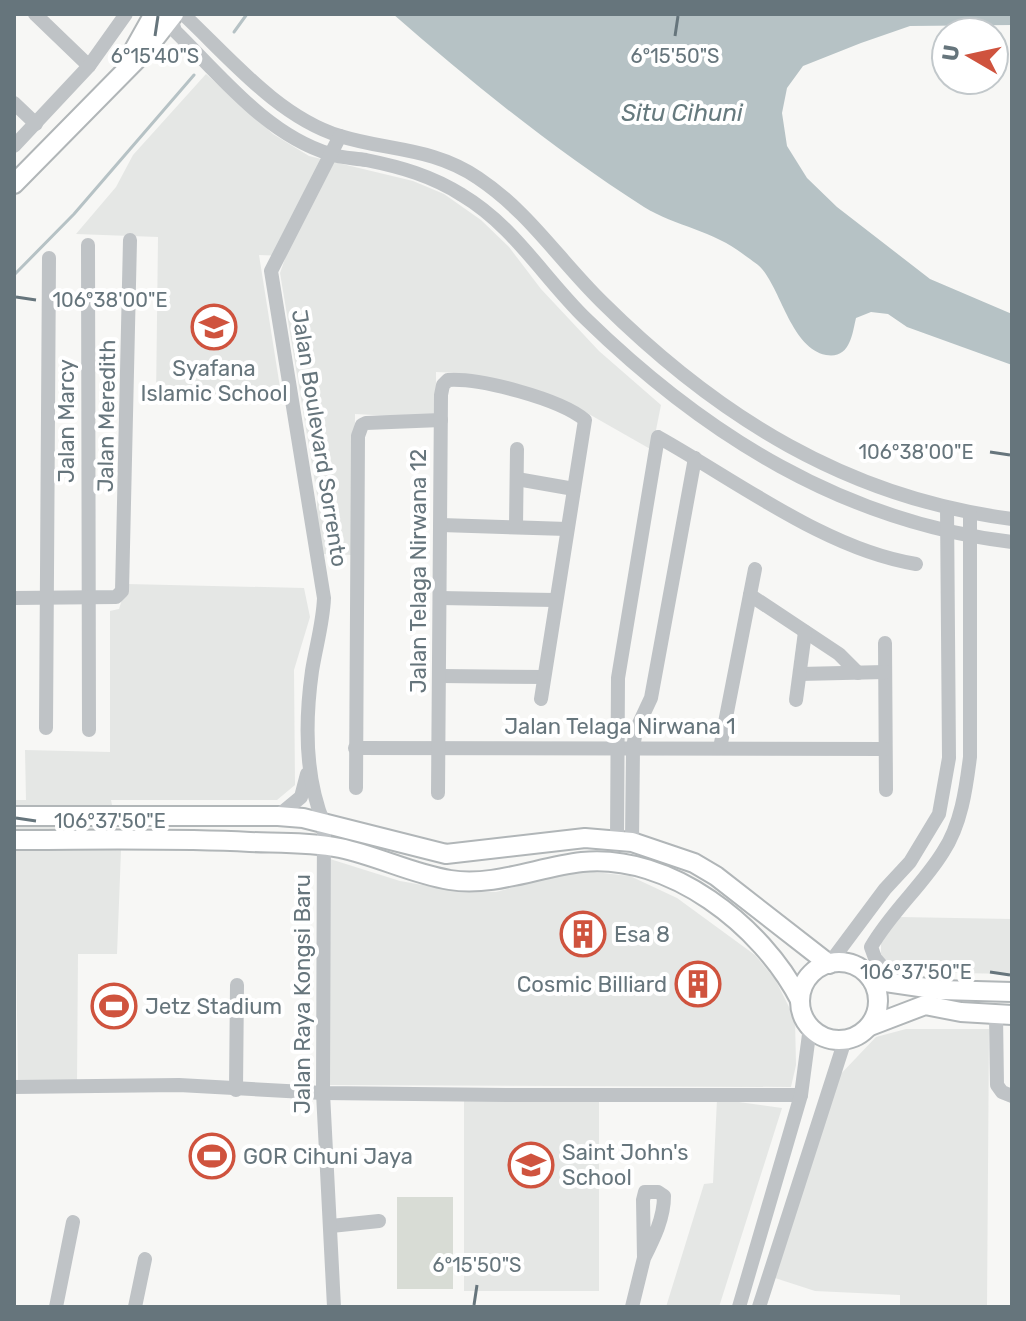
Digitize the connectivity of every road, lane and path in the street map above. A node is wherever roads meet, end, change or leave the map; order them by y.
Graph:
1 (35, 14) edge
2 (126, 14) edge
3 (170, 15) edge
4 (89, 66) junction
5 (14, 103) edge
6 (36, 124) junction
7 (340, 136) junction
8 (14, 146) edge
9 (331, 155) junction
10 (14, 184) edge
11 (501, 194) junction
12 (486, 211) junction
13 (130, 240) dead end
14 (88, 245) dead end
15 (49, 258) dead end
16 (630, 329) junction
17 (615, 346) junction
18 (706, 391) junction
19 (691, 409) junction
20 (441, 420) junction
21 (517, 449) dead end
22 (695, 458) junction
23 (517, 479) junction
24 (574, 489) junction
25 (947, 508) junction
26 (970, 513) junction
27 (1012, 519) edge
28 (441, 525) junction
29 (516, 526) junction
30 (567, 529) junction
31 (948, 532) junction
32 (971, 537) junction
33 (1012, 542) edge
34 (916, 564) dead end
35 (755, 569) dead end
36 (750, 595) junction
37 (89, 597) junction
38 (14, 598) edge
39 (48, 598) junction
40 (440, 598) junction
41 (555, 600) junction
42 (805, 632) junction
43 (885, 643) dead end
44 (885, 672) junction
45 (858, 673) junction
46 (800, 674) junction
47 (440, 676) junction
48 (544, 677) junction
49 (541, 699) dead end
50 (796, 700) dead end
51 (46, 728) dead end
52 (949, 729) junction
53 (970, 729) junction
54 (89, 730) dead end
55 (355, 748) junction
56 (438, 748) junction
57 (617, 748) junction
58 (633, 748) junction
59 (720, 748) junction
60 (885, 749) junction
61 (310, 762) junction
62 (356, 788) dead end
63 (886, 790) dead end
64 (438, 793) dead end
65 (14, 816) edge
66 (139, 816) junction
67 (278, 816) junction
68 (303, 818) junction
69 (324, 824) junction
70 (14, 840) edge
71 (140, 840) junction
72 (624, 840) junction
73 (303, 845) junction
74 (324, 846) junction
75 (829, 964) junction
76 (872, 980) junction
77 (896, 983) junction
78 (237, 985) dead end
79 (1012, 992) edge
80 (800, 1000) junction
81 (1004, 1015) edge
82 (870, 1026) junction
83 (810, 1027) junction
84 (845, 1040) junction
85 (14, 1087) edge
86 (236, 1090) junction
87 (323, 1093) junction
88 (801, 1095) junction
89 (1012, 1096) edge
90 (379, 1221) dead end
91 (73, 1222) dead end
92 (331, 1226) junction
93 (759, 1232) junction
94 (779, 1238) junction
95 (644, 1258) dead end
96 (145, 1259) dead end
97 (56, 1307) edge
98 (135, 1307) edge
99 (334, 1307) edge
100 (632, 1307) edge
101 (739, 1307) edge
102 (759, 1307) edge

1 - 4 street
2 - 4 street
3 - 7 street
3 - 9 street
3 - 10 main road
4 - 6 street
5 - 6 street
6 - 8 street
7 - 9 street, Jalan Boulevard Sorrento
7 - 11 street
9 - 12 street
9 - 61 street, Jalan Boulevard Sorrento
11 - 12 street
11 - 16 street
12 - 17 street
13 - 37 street, Jalan Meredith
14 - 37 street, Jalan Marcy
15 - 39 street
16 - 17 street
16 - 18 street
17 - 19 street
18 - 19 street
18 - 25 street
19 - 31 street
20 - 24 street, Jalan Telaga Nirwana 12
20 - 28 street, Jalan Telaga Nirwana 12
20 - 55 street
21 - 23 street
22 - 34 street
22 - 57 street
22 - 58 street
23 - 24 street
23 - 29 street
24 - 30 street
25 - 26 street
25 - 31 street
26 - 27 street
26 - 32 street
28 - 29 street
28 - 40 street, Jalan Telaga Nirwana 12
29 - 30 street
30 - 41 street
31 - 32 street
31 - 52 street
32 - 33 street
32 - 53 street
35 - 36 street
36 - 42 street
36 - 59 street
37 - 39 street
37 - 54 street, Jalan Marcy
38 - 39 street
39 - 51 street
40 - 41 street
40 - 47 street, Jalan Telaga Nirwana 12
41 - 48 street
42 - 45 street
42 - 46 street
43 - 44 street
44 - 45 street
44 - 60 street
45 - 46 street
46 - 50 street
47 - 48 street
47 - 56 street, Jalan Telaga Nirwana 12
48 - 49 street
52 - 53 street
52 - 75 street
53 - 77 street
55 - 56 street, Jalan Telaga Nirwana 1
55 - 62 street
56 - 57 street, Jalan Telaga Nirwana 1
56 - 64 street, Jalan Telaga Nirwana 12
57 - 58 street, Jalan Telaga Nirwana 1
57 - 72 street
58 - 59 street, Jalan Telaga Nirwana 1
58 - 72 street
59 - 60 street, Jalan Telaga Nirwana 1
60 - 63 street
61 - 67 street, Jalan Boulevard Sorrento
61 - 69 street, Jalan Boulevard Sorrento
65 - 66 main road
66 - 67 main road
66 - 71 main road
67 - 68 main road
68 - 69 main road
68 - 73 street
69 - 72 main road
69 - 74 street, Jalan Raya Kongsi Baru
70 - 71 main road
71 - 73 main road
72 - 75 main road
73 - 74 main road
74 - 80 main road
74 - 87 street, Jalan Raya Kongsi Baru
75 - 76 main road
75 - 80 main road
76 - 77 main road
76 - 82 main road
77 - 79 main road
78 - 86 street
80 - 83 main road
81 - 82 main road
81 - 89 street
82 - 84 main road
83 - 84 main road
83 - 88 street
84 - 94 street
85 - 86 street
86 - 87 street
87 - 88 street
87 - 92 street, Jalan Raya Kongsi Baru
88 - 93 street
90 - 92 street
91 - 97 street
92 - 99 street, Jalan Raya Kongsi Baru
93 - 94 street
93 - 101 street
94 - 102 street
95 - 100 street
96 - 98 street

